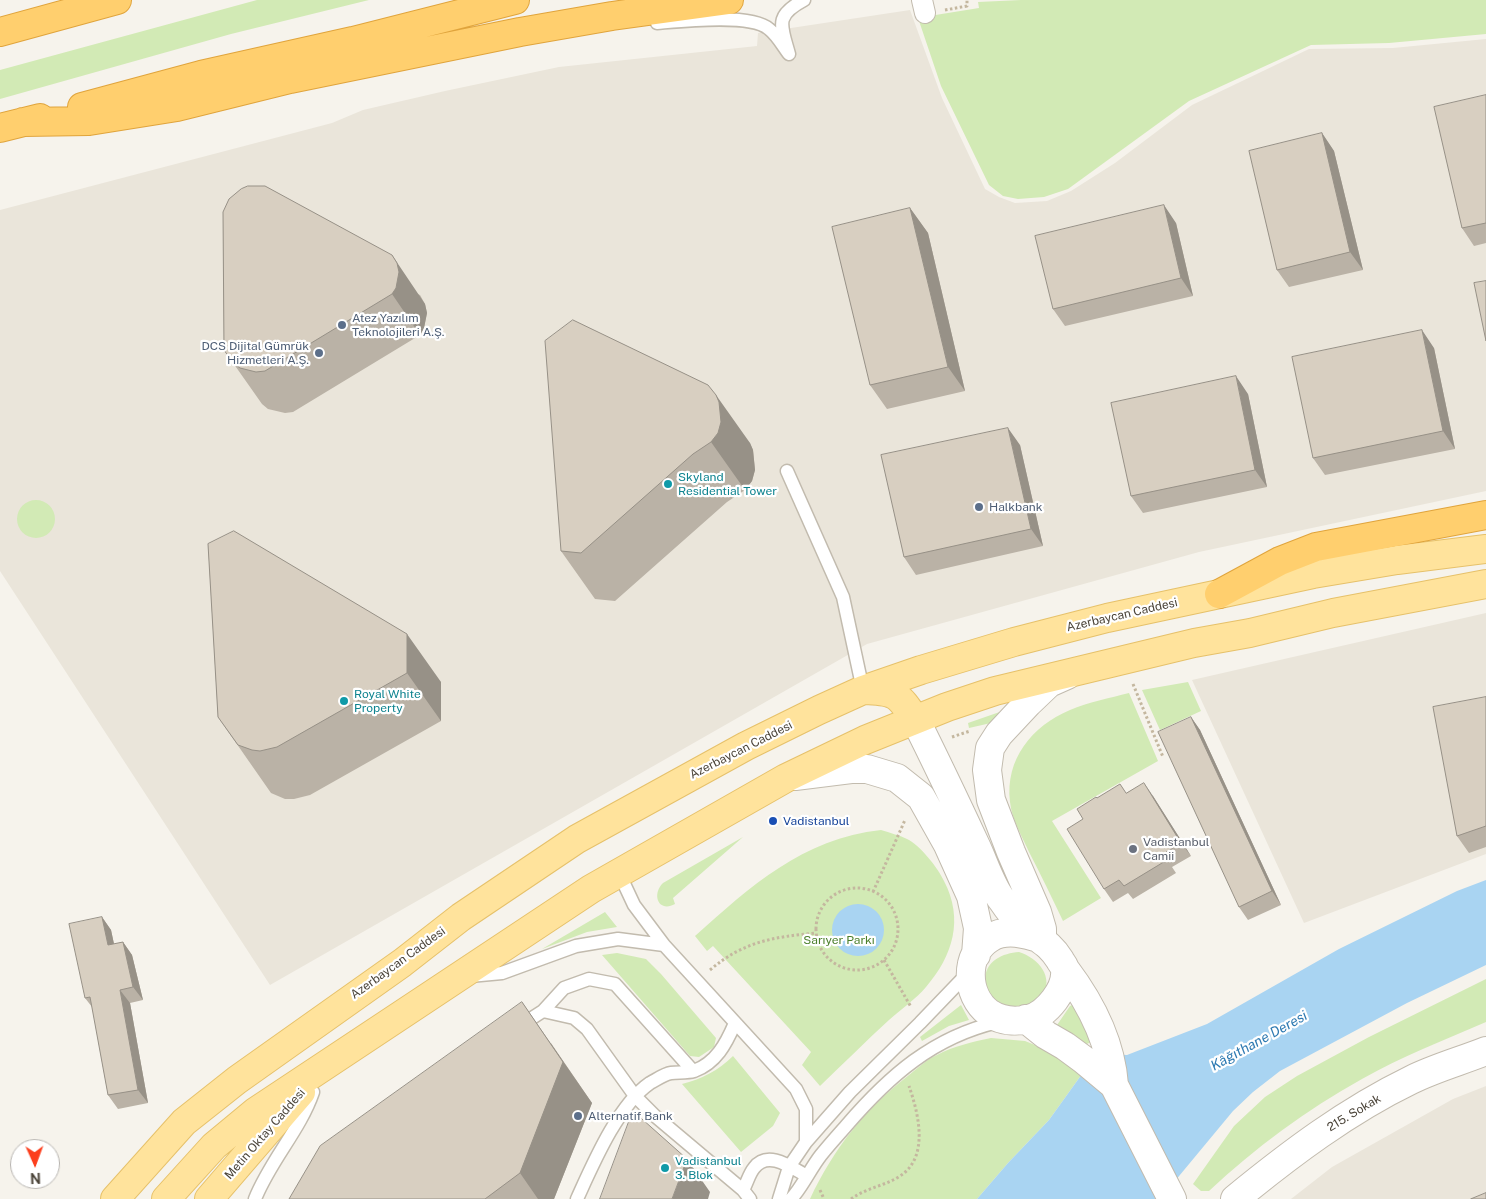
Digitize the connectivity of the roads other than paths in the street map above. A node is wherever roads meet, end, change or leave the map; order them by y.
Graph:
1 (117, 0) edge
2 (515, 0) edge
3 (729, 0) edge
4 (804, 0) edge
5 (0, 32) edge
6 (520, 32) junction
7 (11, 125) edge
8 (788, 470) dead end
9 (1486, 515) edge
10 (1486, 549) edge
11 (1486, 584) edge
12 (1219, 594) junction
13 (1069, 674) junction
14 (864, 690) junction
15 (915, 719) junction
16 (786, 778) junction
17 (619, 873) junction
18 (1042, 939) junction
19 (664, 945) junction
20 (973, 962) junction
21 (1065, 969) junction
22 (458, 977) junction
23 (543, 1011) junction
24 (1016, 1020) junction
25 (735, 1023) junction
26 (505, 1036) edge
27 (1486, 1051) edge
28 (321, 1069) junction
29 (1486, 1071) edge
30 (693, 1072) junction
31 (1114, 1085) junction
32 (635, 1096) junction
33 (806, 1142) junction
34 (790, 1167) junction
35 (807, 1176) junction
36 (747, 1194) edge
37 (115, 1199) edge
38 (166, 1199) edge
39 (209, 1199) edge
40 (255, 1199) edge
41 (577, 1199) edge
42 (780, 1199) edge
43 (791, 1199) edge
44 (1172, 1199) edge
45 (1235, 1199) edge
46 (1264, 1199) edge

1 - 5 highway
2 - 7 highway
3 - 6 highway
4 - 6 lane
6 - 7 highway
8 - 14 lane
9 - 12 highway
10 - 12 main road, Azerbaycan Caddesi
11 - 13 main road
12 - 14 main road, Azerbaycan Caddesi
13 - 15 main road
13 - 18 street
14 - 15 main road
14 - 37 main road, Azerbaycan Caddesi
15 - 16 main road
15 - 18 street
16 - 17 main road
16 - 20 street
17 - 19 lane
17 - 22 main road
18 - 20 street
18 - 21 street
19 - 22 lane
19 - 25 lane
20 - 24 street
20 - 33 lane
21 - 24 street
21 - 31 street
22 - 28 main road
23 - 26 lane
23 - 30 lane
23 - 32 lane
24 - 31 street
24 - 35 lane
25 - 30 lane
25 - 33 lane
27 - 45 street, 215. Sokak
28 - 38 main road
28 - 39 main road, Metin Oktay Caddesi
28 - 40 lane
29 - 46 street, 215. Sokak
30 - 32 lane
31 - 44 street
32 - 36 lane
32 - 41 lane
33 - 34 lane
34 - 35 lane
34 - 36 lane
34 - 42 lane
35 - 43 lane

